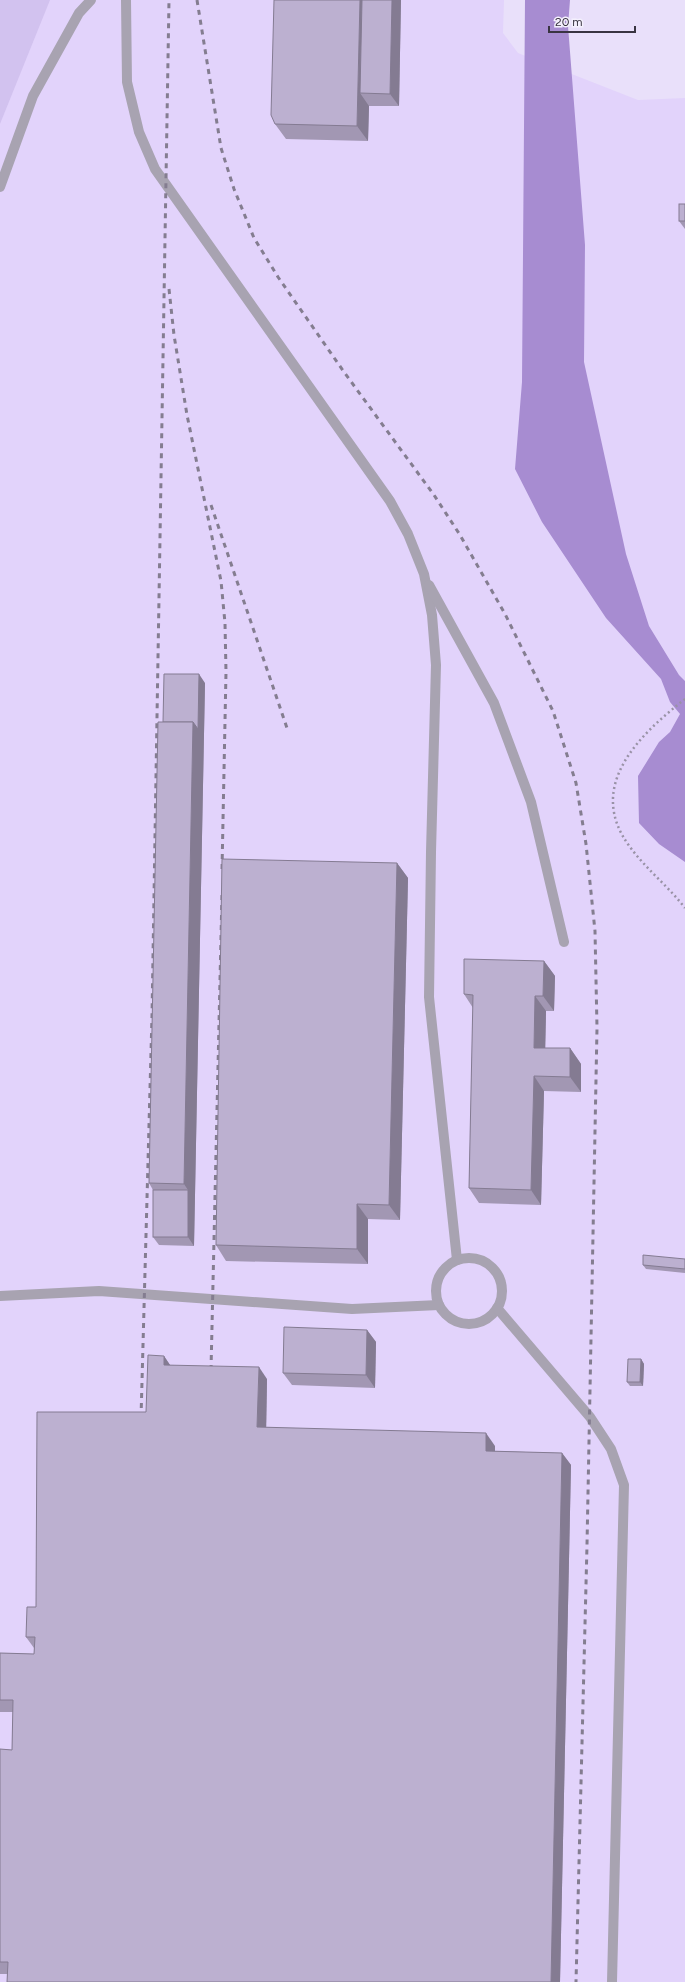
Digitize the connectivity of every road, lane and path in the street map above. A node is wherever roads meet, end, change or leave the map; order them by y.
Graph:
1 (91, 0) edge
2 (126, 0) edge
3 (0, 187) edge
4 (424, 574) junction
5 (685, 699) edge
6 (685, 908) edge
7 (564, 942) dead end
8 (456, 1260) junction
9 (0, 1296) edge
10 (439, 1305) junction
11 (497, 1308) junction
12 (612, 1982) edge

1 - 3 lane
2 - 4 lane
4 - 7 lane
4 - 8 lane
5 - 6 path
8 - 10 lane
8 - 11 lane
9 - 10 lane
10 - 11 lane
11 - 12 lane

